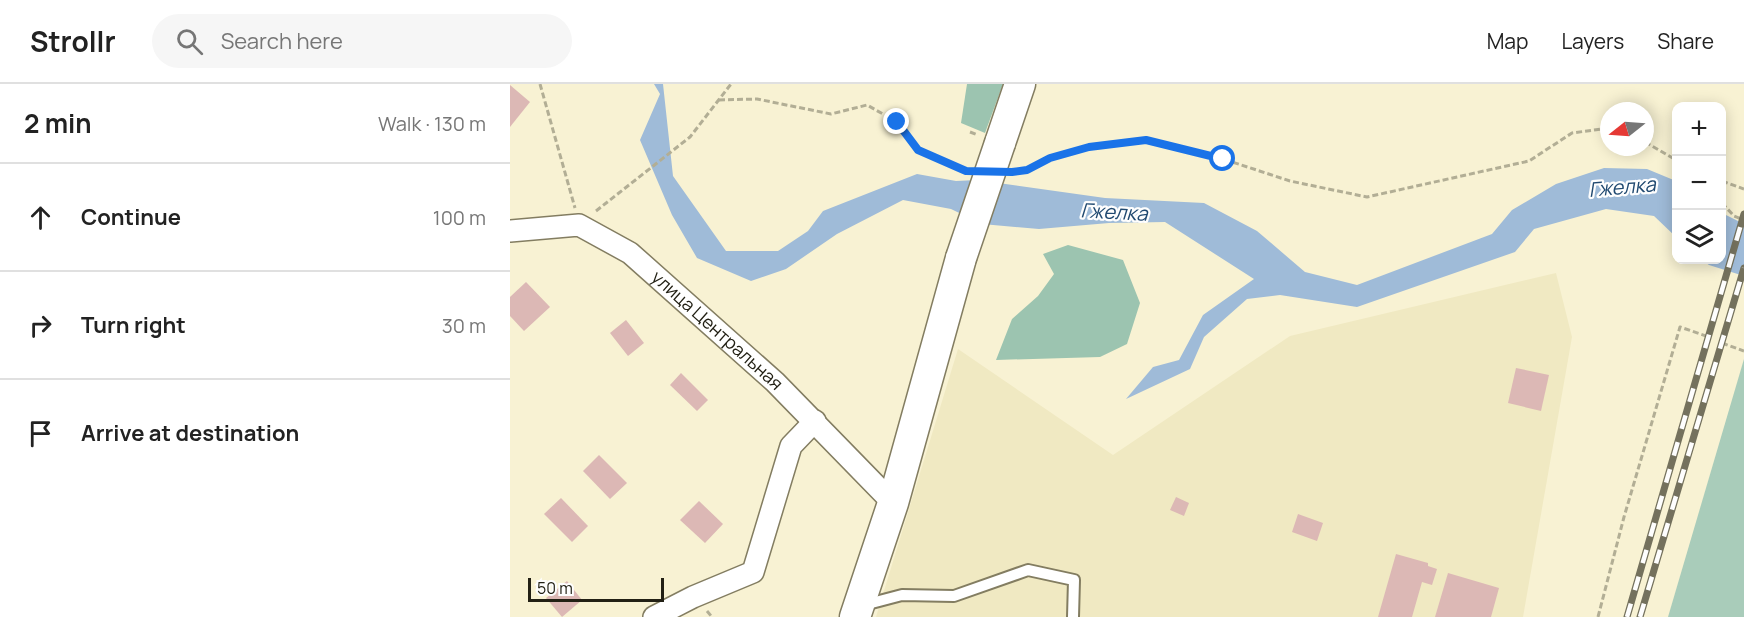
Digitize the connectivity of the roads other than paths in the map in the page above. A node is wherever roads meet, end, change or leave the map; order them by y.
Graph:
1 (1020, 84) edge
2 (510, 231) edge
3 (815, 420) junction
4 (893, 503) junction
5 (856, 612) edge
6 (654, 617) edge
7 (1073, 617) edge

1 - 4 main road, bridge
2 - 3 street, улица Центральная
3 - 4 street, улица Центральная
3 - 6 street
4 - 5 main road
5 - 7 lane

